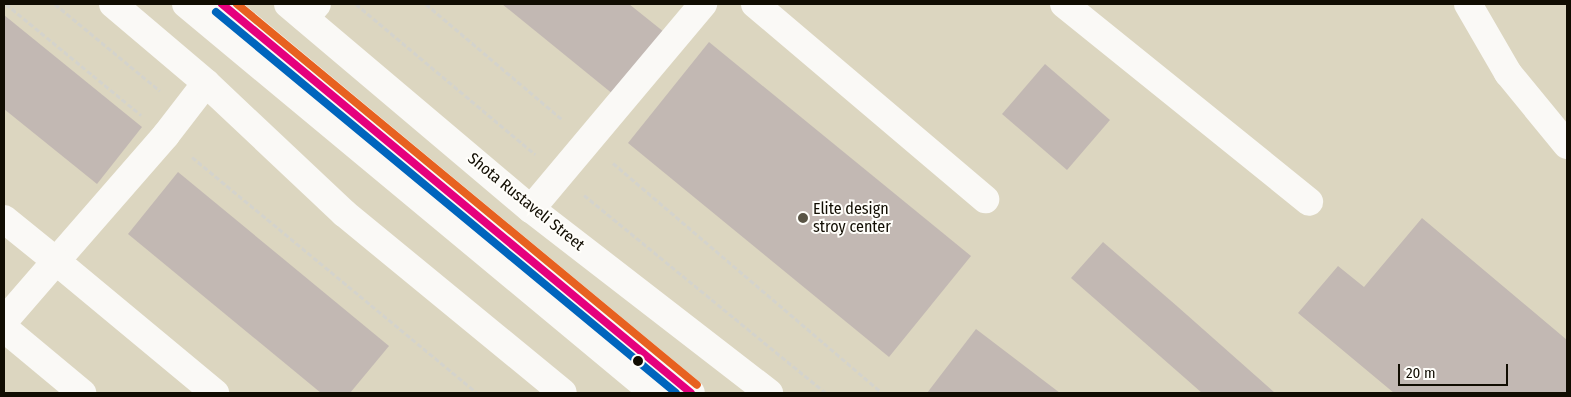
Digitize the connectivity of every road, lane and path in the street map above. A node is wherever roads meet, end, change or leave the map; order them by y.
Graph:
1 (6, 4) edge
2 (113, 4) edge
3 (186, 4) edge
4 (222, 4) edge
5 (356, 4) edge
6 (426, 4) edge
7 (703, 4) edge
8 (755, 4) edge
9 (1064, 4) edge
10 (1468, 4) edge
11 (303, 8) edge
12 (206, 83) junction
13 (166, 135) junction
14 (587, 140) junction
15 (1567, 145) edge
16 (559, 174) junction
17 (985, 199) dead end
18 (1308, 202) dead end
19 (531, 209) junction
20 (4, 219) edge
21 (56, 261) junction
22 (4, 321) edge
23 (4, 328) edge
24 (82, 393) edge
25 (215, 393) edge
26 (477, 393) edge
27 (564, 393) edge
28 (654, 393) edge
29 (691, 393) edge
30 (769, 393) edge
31 (826, 393) edge
32 (882, 393) edge

1 - 13 path
2 - 12 main road
3 - 28 main road
4 - 29 main road
5 - 16 path
6 - 14 path
7 - 14 main road
8 - 17 main road
9 - 18 main road
10 - 15 main road
11 - 19 main road, Shota Rustaveli Street
12 - 13 main road
12 - 27 main road
13 - 21 main road
13 - 26 path
14 - 16 main road
14 - 32 path
16 - 19 main road
16 - 31 path
19 - 30 main road, Shota Rustaveli Street
20 - 21 main road
21 - 22 main road
21 - 25 main road
23 - 24 main road

